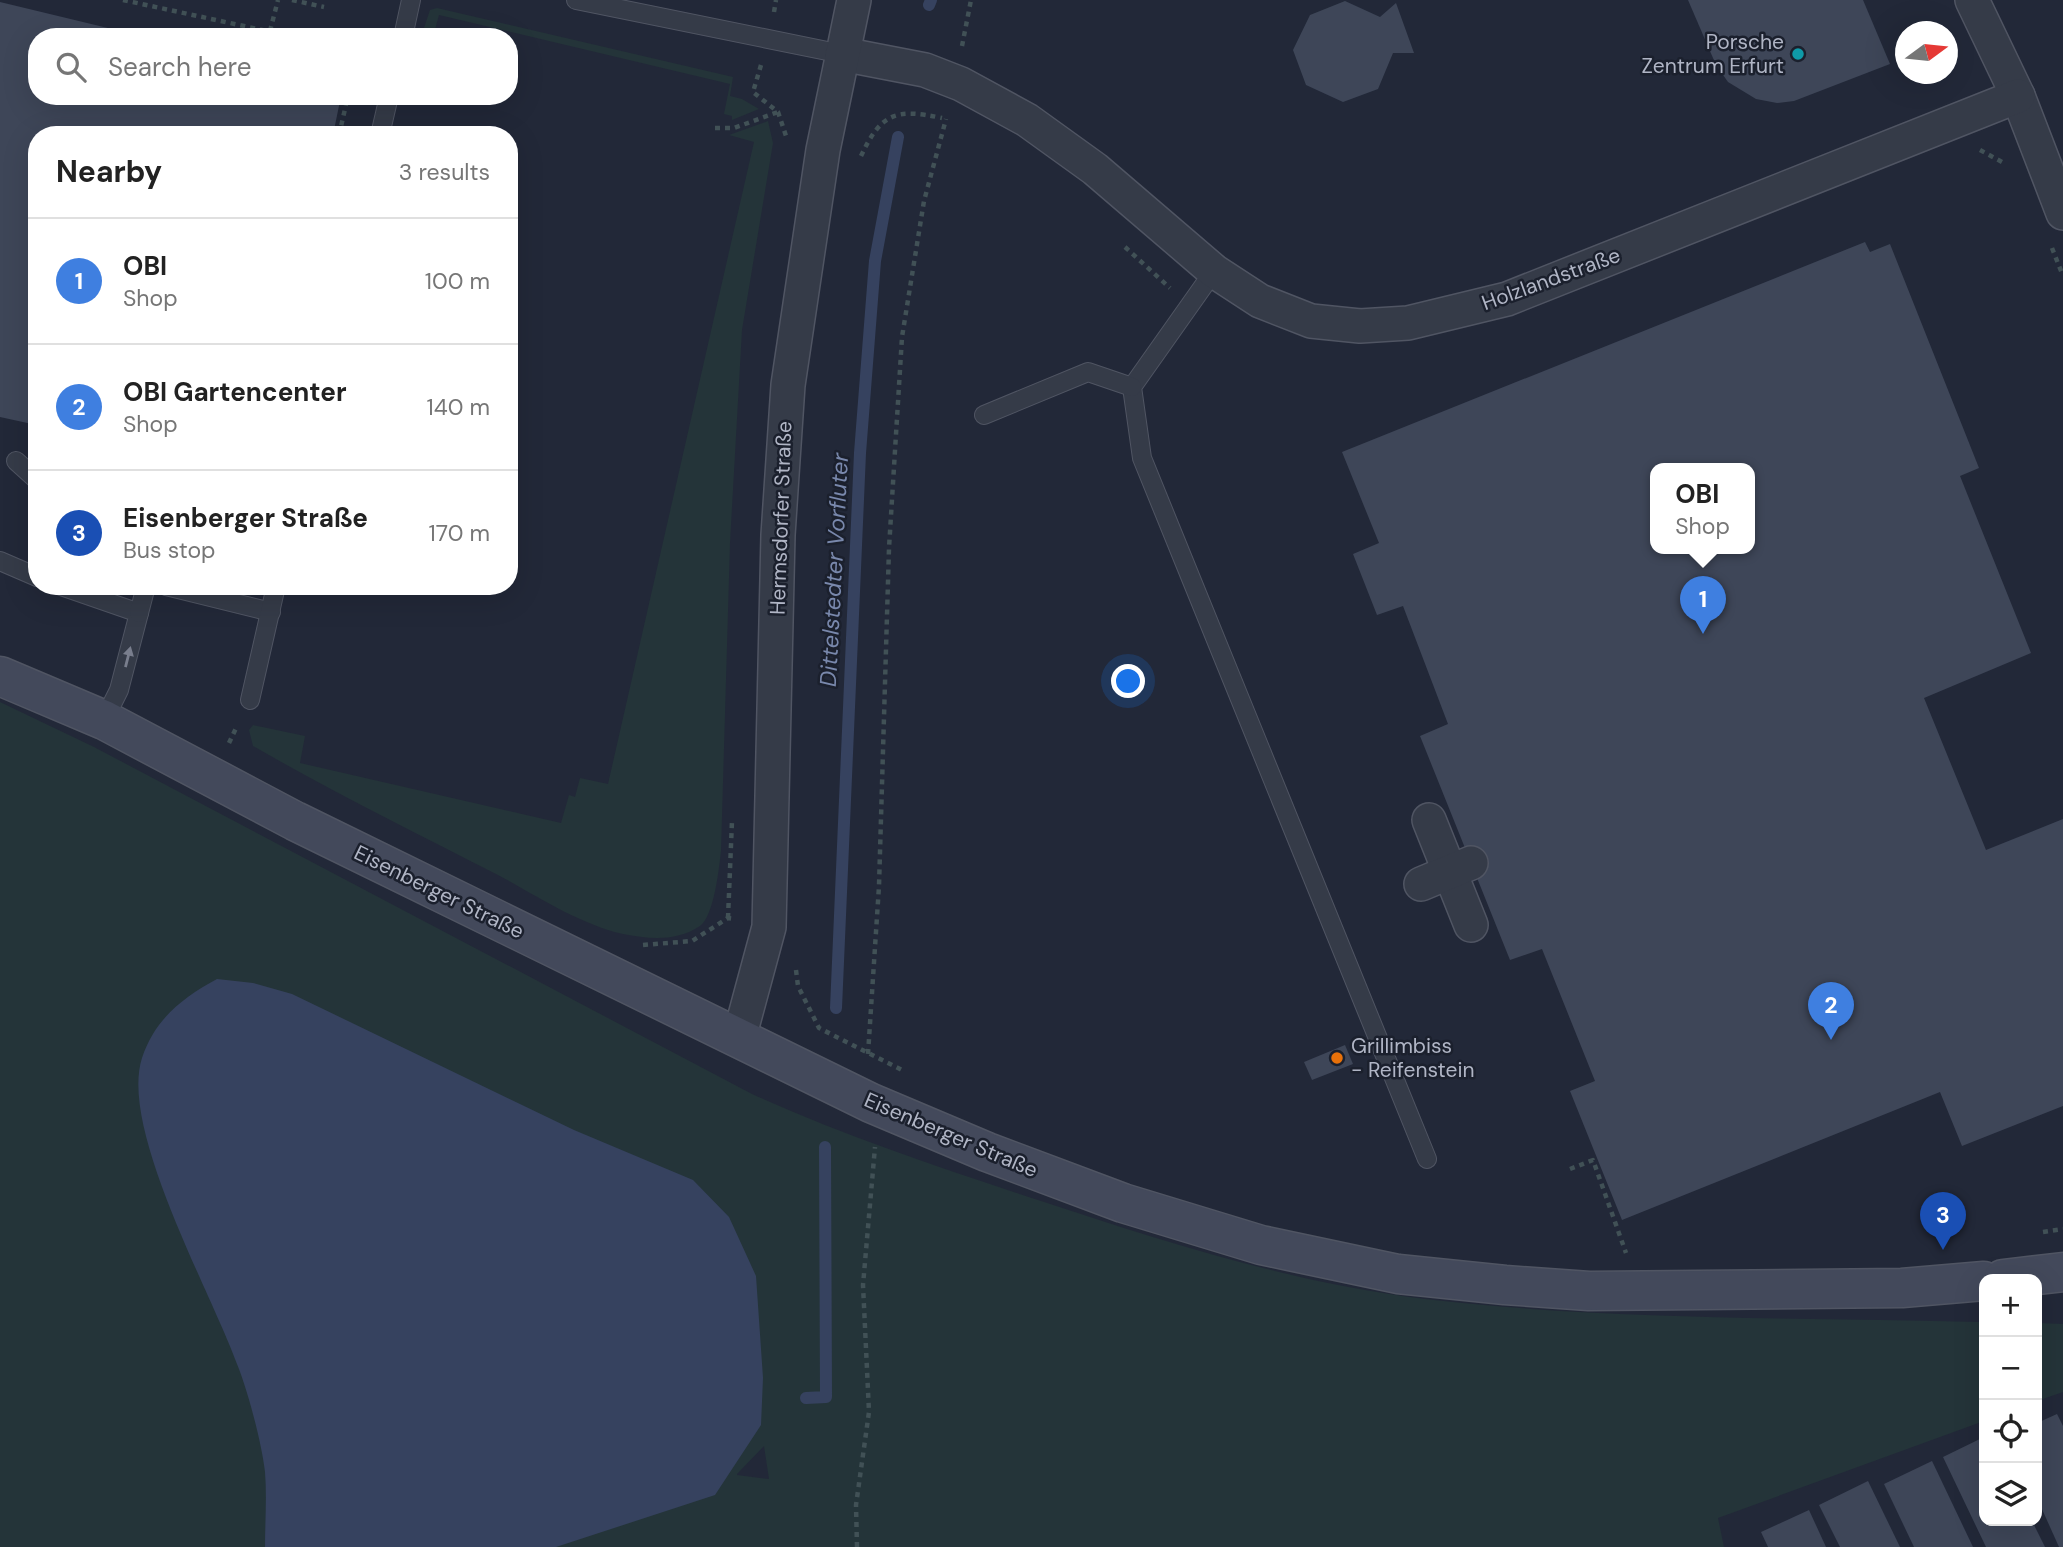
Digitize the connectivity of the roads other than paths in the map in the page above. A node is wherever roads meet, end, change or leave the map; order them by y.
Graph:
1 (411, 0) edge
2 (576, 0) edge
3 (854, 0) edge
4 (1972, 0) edge
5 (405, 28) edge
6 (842, 54) junction
7 (2018, 96) junction
8 (387, 105) edge
9 (382, 126) edge
10 (2056, 227) edge
11 (1214, 271) junction
12 (1132, 387) junction
13 (984, 415) dead end
14 (16, 461) dead end
15 (28, 472) edge
16 (0, 561) edge
17 (28, 573) edge
18 (87, 595) edge
19 (144, 595) edge
20 (202, 595) edge
21 (274, 595) edge
22 (271, 612) junction
23 (139, 613) junction
24 (0, 676) edge
25 (250, 700) dead end
26 (104, 720) junction
27 (1429, 820) dead end
28 (1471, 925) dead end
29 (739, 1038) junction
30 (1427, 1159) dead end
31 (2063, 1272) edge
32 (2042, 1274) edge
33 (1979, 1281) edge

1 - 5 lane
2 - 6 lane
3 - 6 street, Hermsdorfer Straße
4 - 7 street
6 - 11 street, Holzlandstraße
6 - 29 street, Hermsdorfer Straße
7 - 10 street
7 - 11 street, Holzlandstraße
8 - 9 lane
11 - 12 lane
12 - 13 lane
12 - 30 lane
14 - 15 lane
16 - 17 lane
18 - 23 lane
19 - 23 lane
20 - 22 lane
21 - 22 lane
22 - 25 lane
26 -> 23 lane
24 - 26 street, Eisenberger Straße
26 - 29 street, Eisenberger Straße
27 - 28 street
29 - 33 street, Eisenberger Straße
31 - 32 street

